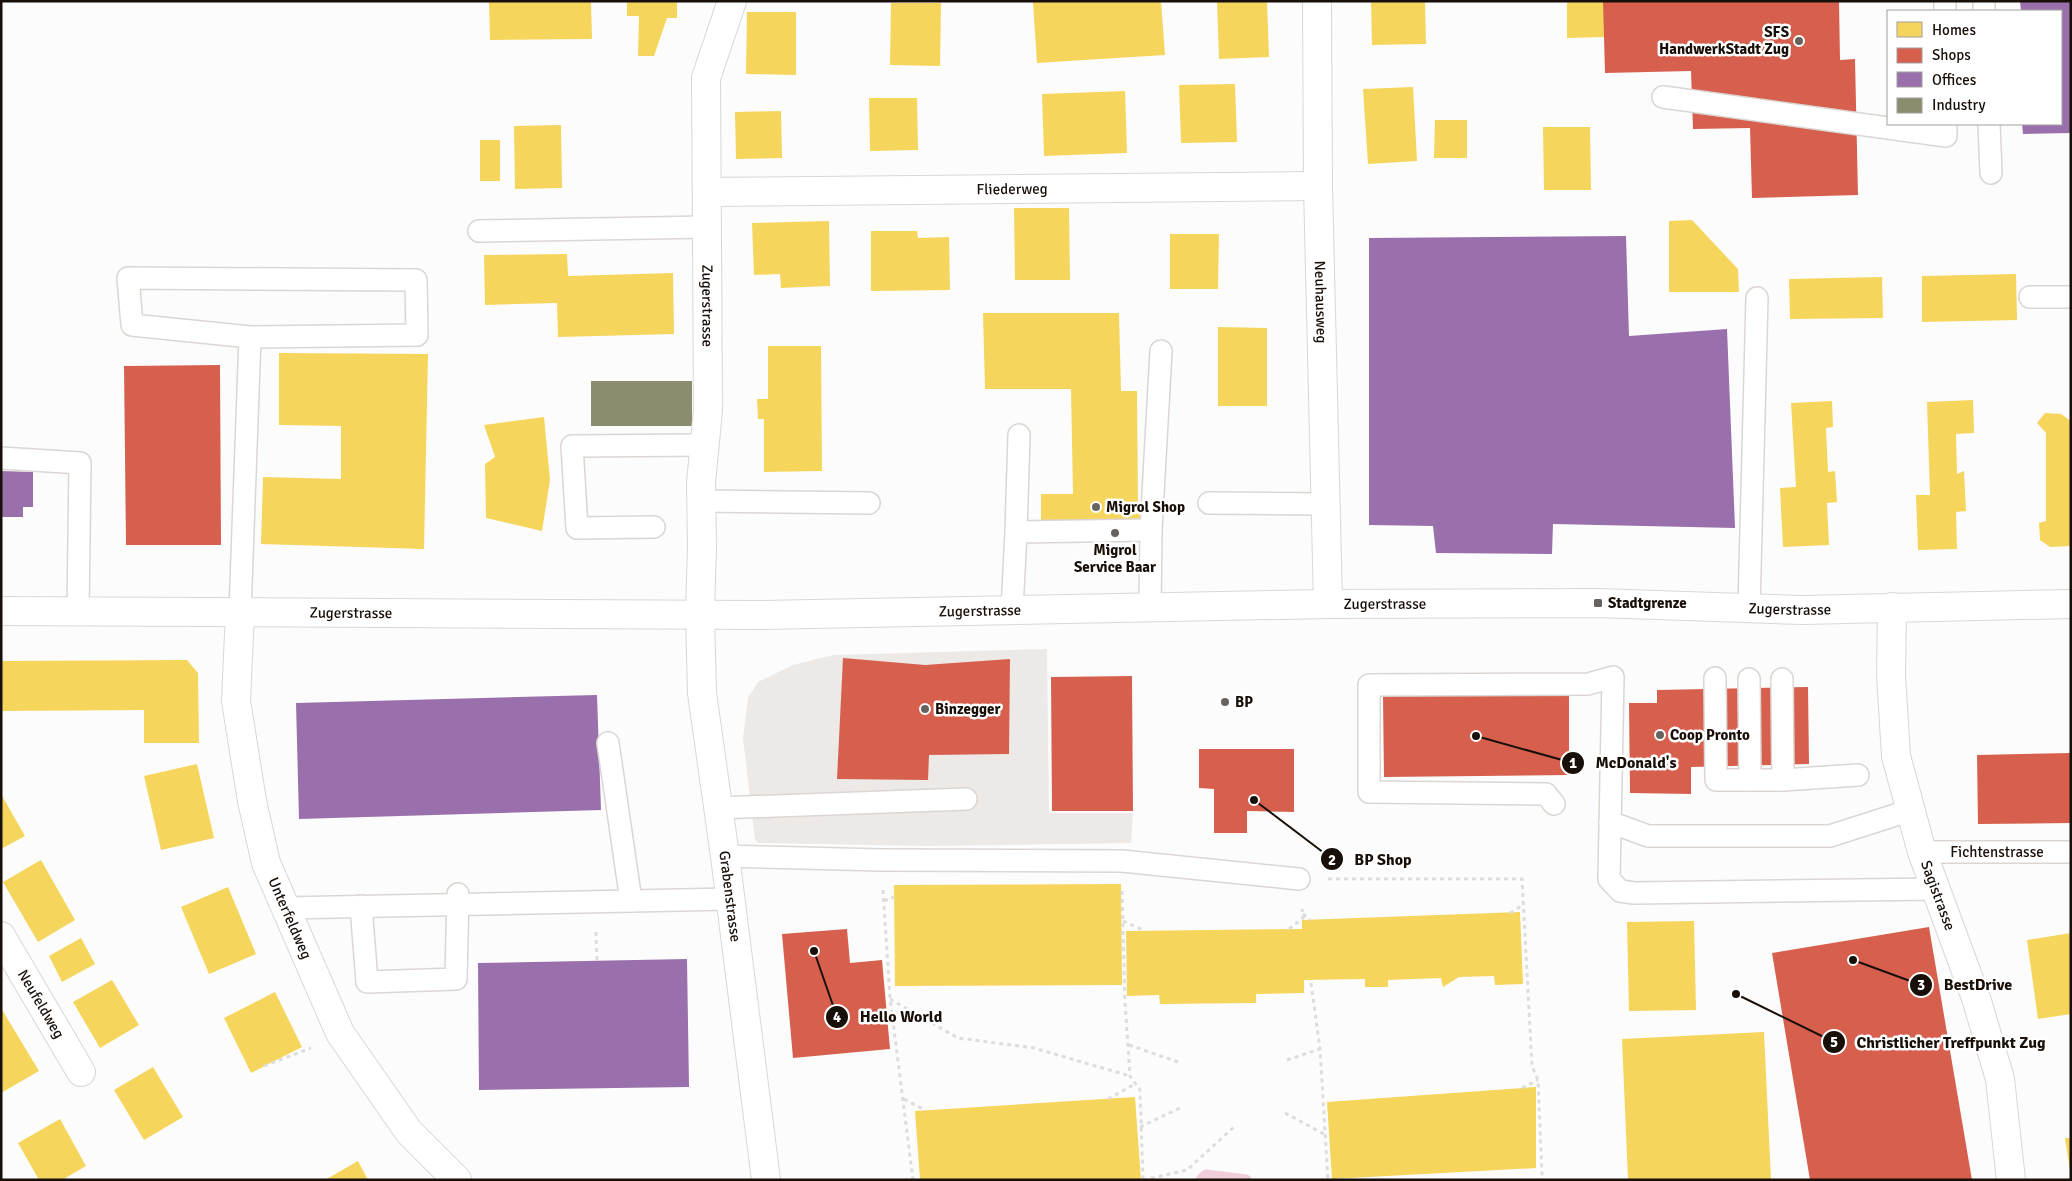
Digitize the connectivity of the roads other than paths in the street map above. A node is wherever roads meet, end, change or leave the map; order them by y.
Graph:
1 (732, 1) edge
2 (1316, 1) edge
3 (1663, 97) dead end
4 (1946, 125) edge
5 (1989, 125) edge
6 (1991, 173) dead end
7 (1318, 186) junction
8 (707, 192) junction
9 (707, 227) junction
10 (479, 231) dead end
11 (2030, 297) dead end
12 (2071, 297) edge
13 (1758, 298) dead end
14 (250, 337) junction
15 (1161, 350) dead end
16 (1020, 435) dead end
17 (704, 445) junction
18 (1, 458) edge
19 (701, 501) junction
20 (869, 503) dead end
21 (1209, 503) dead end
22 (1325, 504) junction
23 (654, 527) dead end
24 (1151, 530) junction
25 (1016, 532) junction
26 (1328, 604) junction
27 (2071, 604) edge
28 (1150, 607) junction
29 (1892, 607) junction
30 (1749, 608) junction
31 (1012, 610) junction
32 (1, 611) edge
33 (78, 611) junction
34 (240, 612) junction
35 (700, 614) junction
36 (1715, 678) dead end
37 (1782, 678) dead end
38 (1749, 679) dead end
39 (608, 743) dead end
40 (1858, 775) dead end
41 (1750, 780) junction
42 (1783, 780) junction
43 (966, 799) dead end
44 (1554, 804) dead end
45 (718, 808) junction
46 (1911, 810) junction
47 (1610, 822) junction
48 (1922, 852) junction
49 (2071, 852) edge
50 (725, 856) junction
51 (1299, 879) road end
52 (1935, 890) junction
53 (458, 899) junction
54 (730, 899) junction
55 (631, 901) junction
56 (361, 906) junction
57 (285, 908) junction
58 (1, 936) edge
59 (82, 1072) dead end
60 (457, 1180) edge
61 (766, 1180) edge
62 (2012, 1180) edge

1 - 8 street, Zugerstrasse
2 - 7 street, Neuhausweg
3 - 4 lane
5 - 6 lane
7 - 8 street, Fliederweg
7 - 22 street, Neuhausweg
8 - 9 street, Zugerstrasse
9 - 10 lane
9 - 17 street, Zugerstrasse
11 - 12 lane
13 - 30 lane
14 - 14 lane
14 - 34 lane
15 - 24 lane
16 - 25 lane
17 - 19 street, Zugerstrasse
17 - 23 lane
18 - 33 lane
19 - 20 lane
19 - 35 street, Zugerstrasse
21 - 22 lane
22 - 26 street, Neuhausweg
24 - 25 lane
24 - 28 lane
25 - 31 lane
26 - 28 street, Zugerstrasse
26 - 30 street, Zugerstrasse
27 - 29 street, Zugerstrasse
28 - 31 street, Zugerstrasse
29 - 30 street, Zugerstrasse
29 - 46 street, Sagistrasse
31 - 35 street, Zugerstrasse
32 - 33 street, Zugerstrasse
33 - 34 street, Zugerstrasse
34 - 35 street, Zugerstrasse
34 - 57 street, Unterfeldweg
35 - 45 street, Grabenstrasse
36 - 41 lane
37 - 42 lane
38 - 41 lane
39 - 55 lane
40 - 42 lane
41 - 42 lane
43 - 45 lane
44 - 47 lane
45 - 50 street, Grabenstrasse
46 - 47 lane
46 - 48 street, Sagistrasse
47 - 52 lane
48 - 49 lane, Fichtenstrasse
48 - 52 street, Sagistrasse
50 - 51 lane
50 - 54 street, Grabenstrasse
52 - 62 street, Sagistrasse
53 - 55 lane
53 - 56 lane
53 - 56 lane
54 - 55 lane
54 - 61 street, Grabenstrasse
56 - 57 lane
57 - 60 street, Unterfeldweg
58 - 59 street, Neufeldweg

